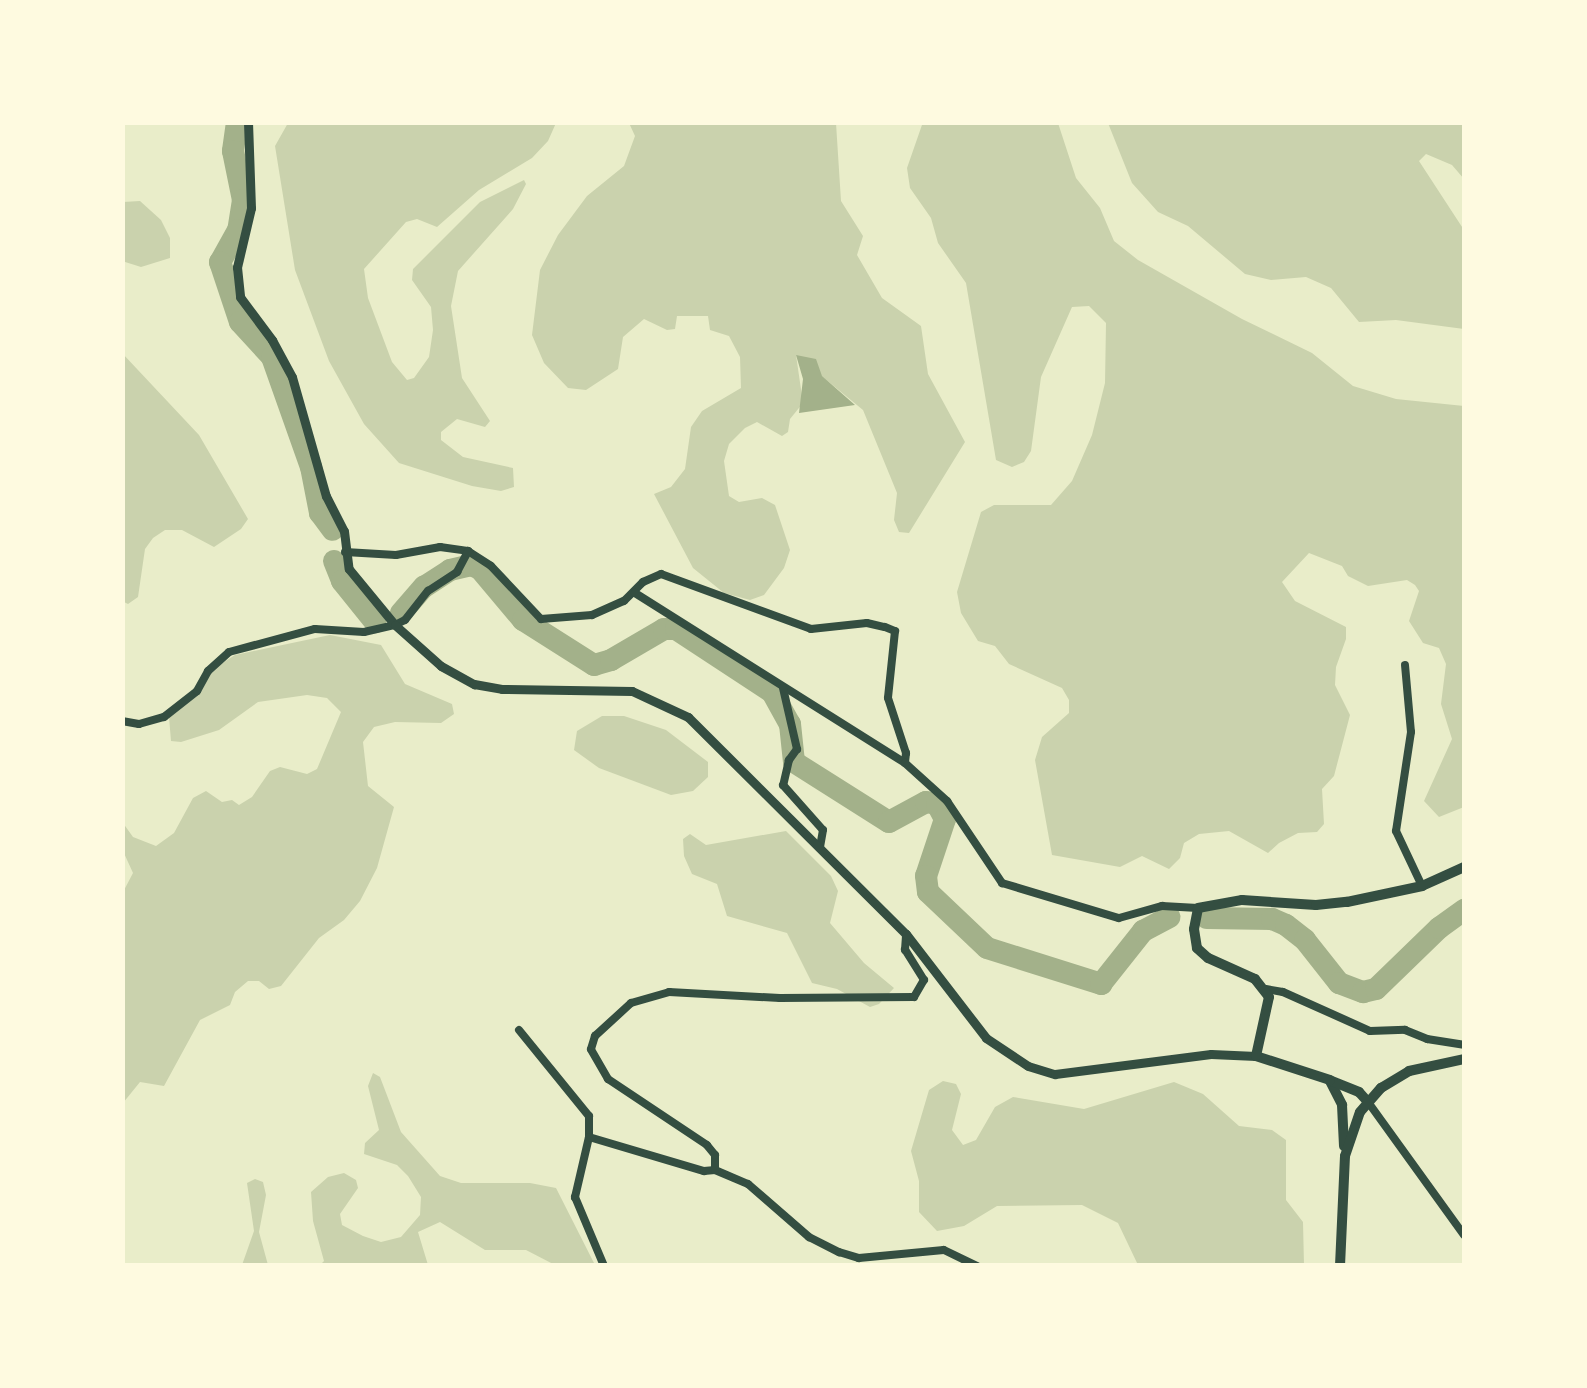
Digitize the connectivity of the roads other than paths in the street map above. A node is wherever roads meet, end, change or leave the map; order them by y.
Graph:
1 (248, 122) edge
2 (346, 552) junction
3 (465, 555) junction
4 (635, 593) junction
5 (394, 626) junction
6 (1406, 665) dead end
7 (783, 688) junction
8 (122, 721) edge
9 (905, 763) junction
10 (820, 848) junction
11 (1464, 867) edge
12 (1422, 886) junction
13 (1198, 908) junction
14 (906, 934) junction
15 (1266, 989) junction
16 (519, 1030) dead end
17 (1464, 1045) edge
18 (1256, 1056) junction
19 (1464, 1059) edge
20 (1330, 1080) junction
21 (1368, 1102) junction
22 (589, 1137) junction
23 (1345, 1156) junction
24 (716, 1170) junction
25 (1464, 1234) edge
26 (604, 1266) edge
27 (976, 1266) edge
28 (1340, 1266) edge

1 - 2 street
2 - 3 street
2 - 5 street
3 - 4 street
3 - 5 street
4 - 7 street
4 - 9 street
5 - 8 street
5 - 10 street
6 - 12 street
7 - 9 street
7 - 10 street
9 - 13 street
10 - 14 street
11 - 12 main road
12 - 13 main road
13 - 15 main road
14 - 18 street
14 - 24 street
15 - 17 street
15 - 18 main road
16 - 22 street
18 - 20 main road
19 - 21 main road
20 - 21 main road
20 - 23 main road
21 - 23 main road
21 - 25 street
22 - 24 street
22 - 26 street
23 - 28 main road
24 - 27 street

